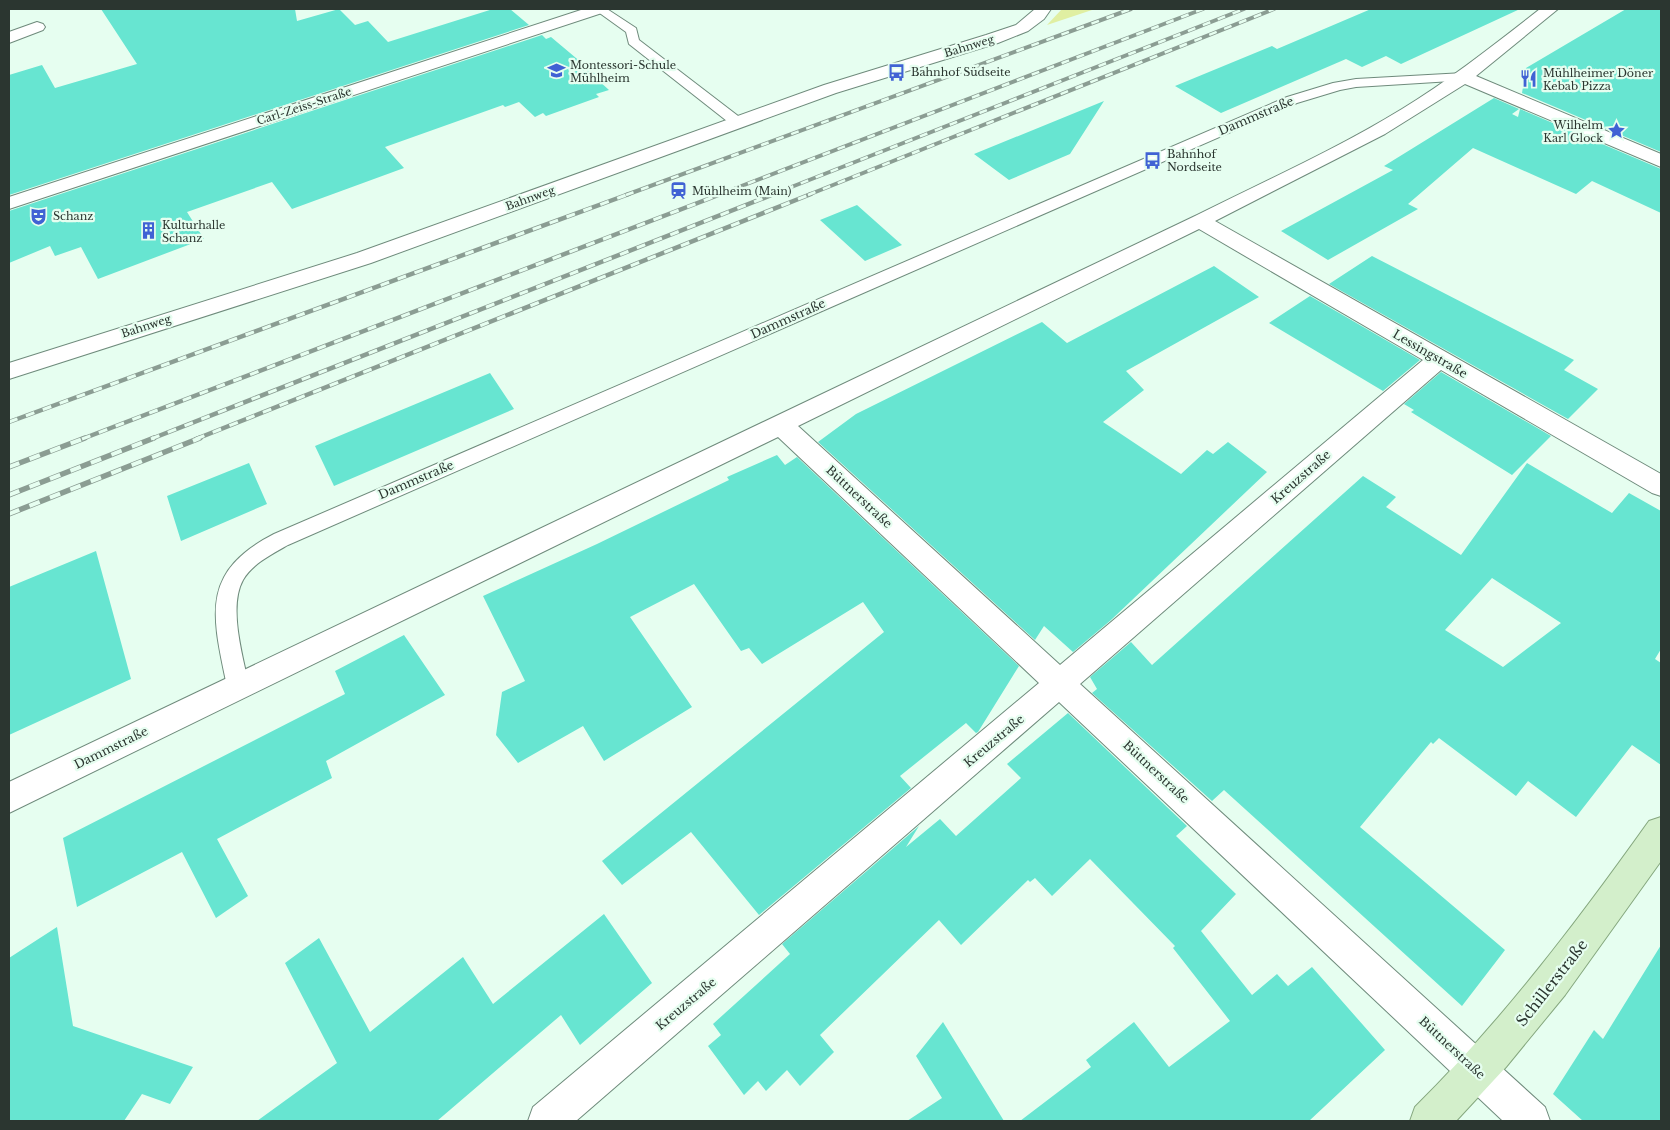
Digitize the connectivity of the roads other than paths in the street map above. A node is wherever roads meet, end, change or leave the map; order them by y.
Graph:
1 (600, 9) edge
2 (1043, 9) edge
3 (1550, 9) edge
4 (37, 26) dead end
5 (9, 38) edge
6 (1464, 76) junction
7 (737, 122) junction
8 (1661, 161) edge
9 (9, 203) edge
10 (1200, 221) junction
11 (1439, 359) junction
12 (9, 371) edge
13 (780, 425) junction
14 (1661, 486) edge
15 (1061, 684) junction
16 (238, 686) junction
17 (10, 797) edge
18 (1661, 833) edge
19 (1477, 1071) junction
20 (547, 1121) edge
21 (1428, 1121) edge
22 (1531, 1121) edge

1 - 7 lane
1 - 9 street, Carl-Zeiss-Straße
2 - 7 street, Bahnweg
3 - 6 street, Dammstraße
4 - 5 street
6 - 8 street
6 - 10 street, Dammstraße
6 - 16 lane, Dammstraße
7 - 12 street, Bahnweg
10 - 11 street, Lessingstraße
10 - 13 street, Dammstraße
11 - 14 street, Lessingstraße
11 - 15 street, Kreuzstraße
13 - 15 street, Büttnerstraße
13 - 16 street, Dammstraße
15 - 19 street, Büttnerstraße
15 - 20 street, Kreuzstraße
16 - 17 street, Dammstraße
18 - 19 main road, Schillerstraße
19 - 21 main road, Schillerstraße
19 - 22 street, Büttnerstraße

